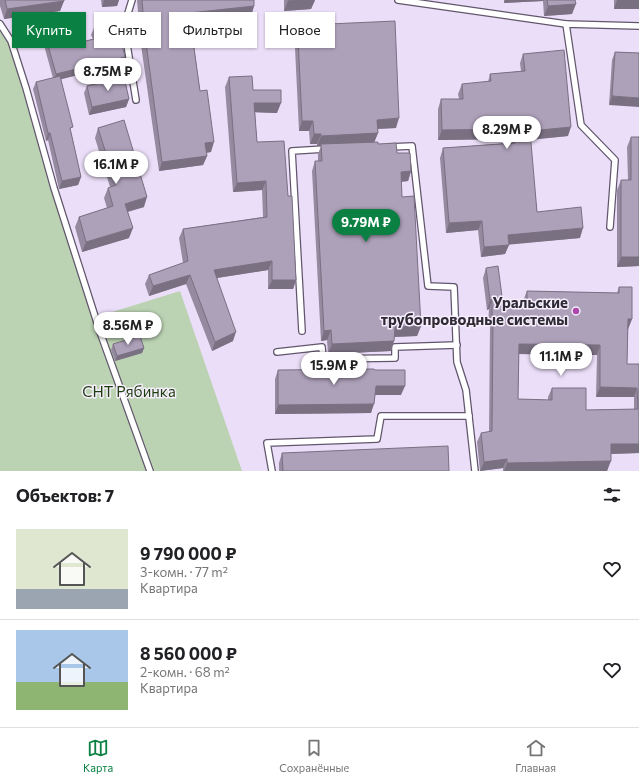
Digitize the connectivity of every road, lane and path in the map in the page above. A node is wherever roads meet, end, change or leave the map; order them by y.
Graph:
1 (132, 0) edge
2 (398, 0) edge
3 (0, 24) edge
4 (566, 24) junction
5 (639, 26) edge
6 (136, 100) dead end
7 (382, 147) edge
8 (330, 149) edge
9 (610, 227) dead end
10 (302, 331) dead end
11 (457, 346) junction
12 (277, 352) dead end
13 (469, 416) junction
14 (150, 471) edge
15 (272, 471) edge
16 (475, 471) edge

1 - 6 lane
2 - 4 lane
3 - 14 lane
4 - 5 lane
4 - 9 lane
7 - 11 lane
8 - 10 lane
11 - 12 lane
11 - 13 lane
13 - 15 lane
13 - 16 lane

